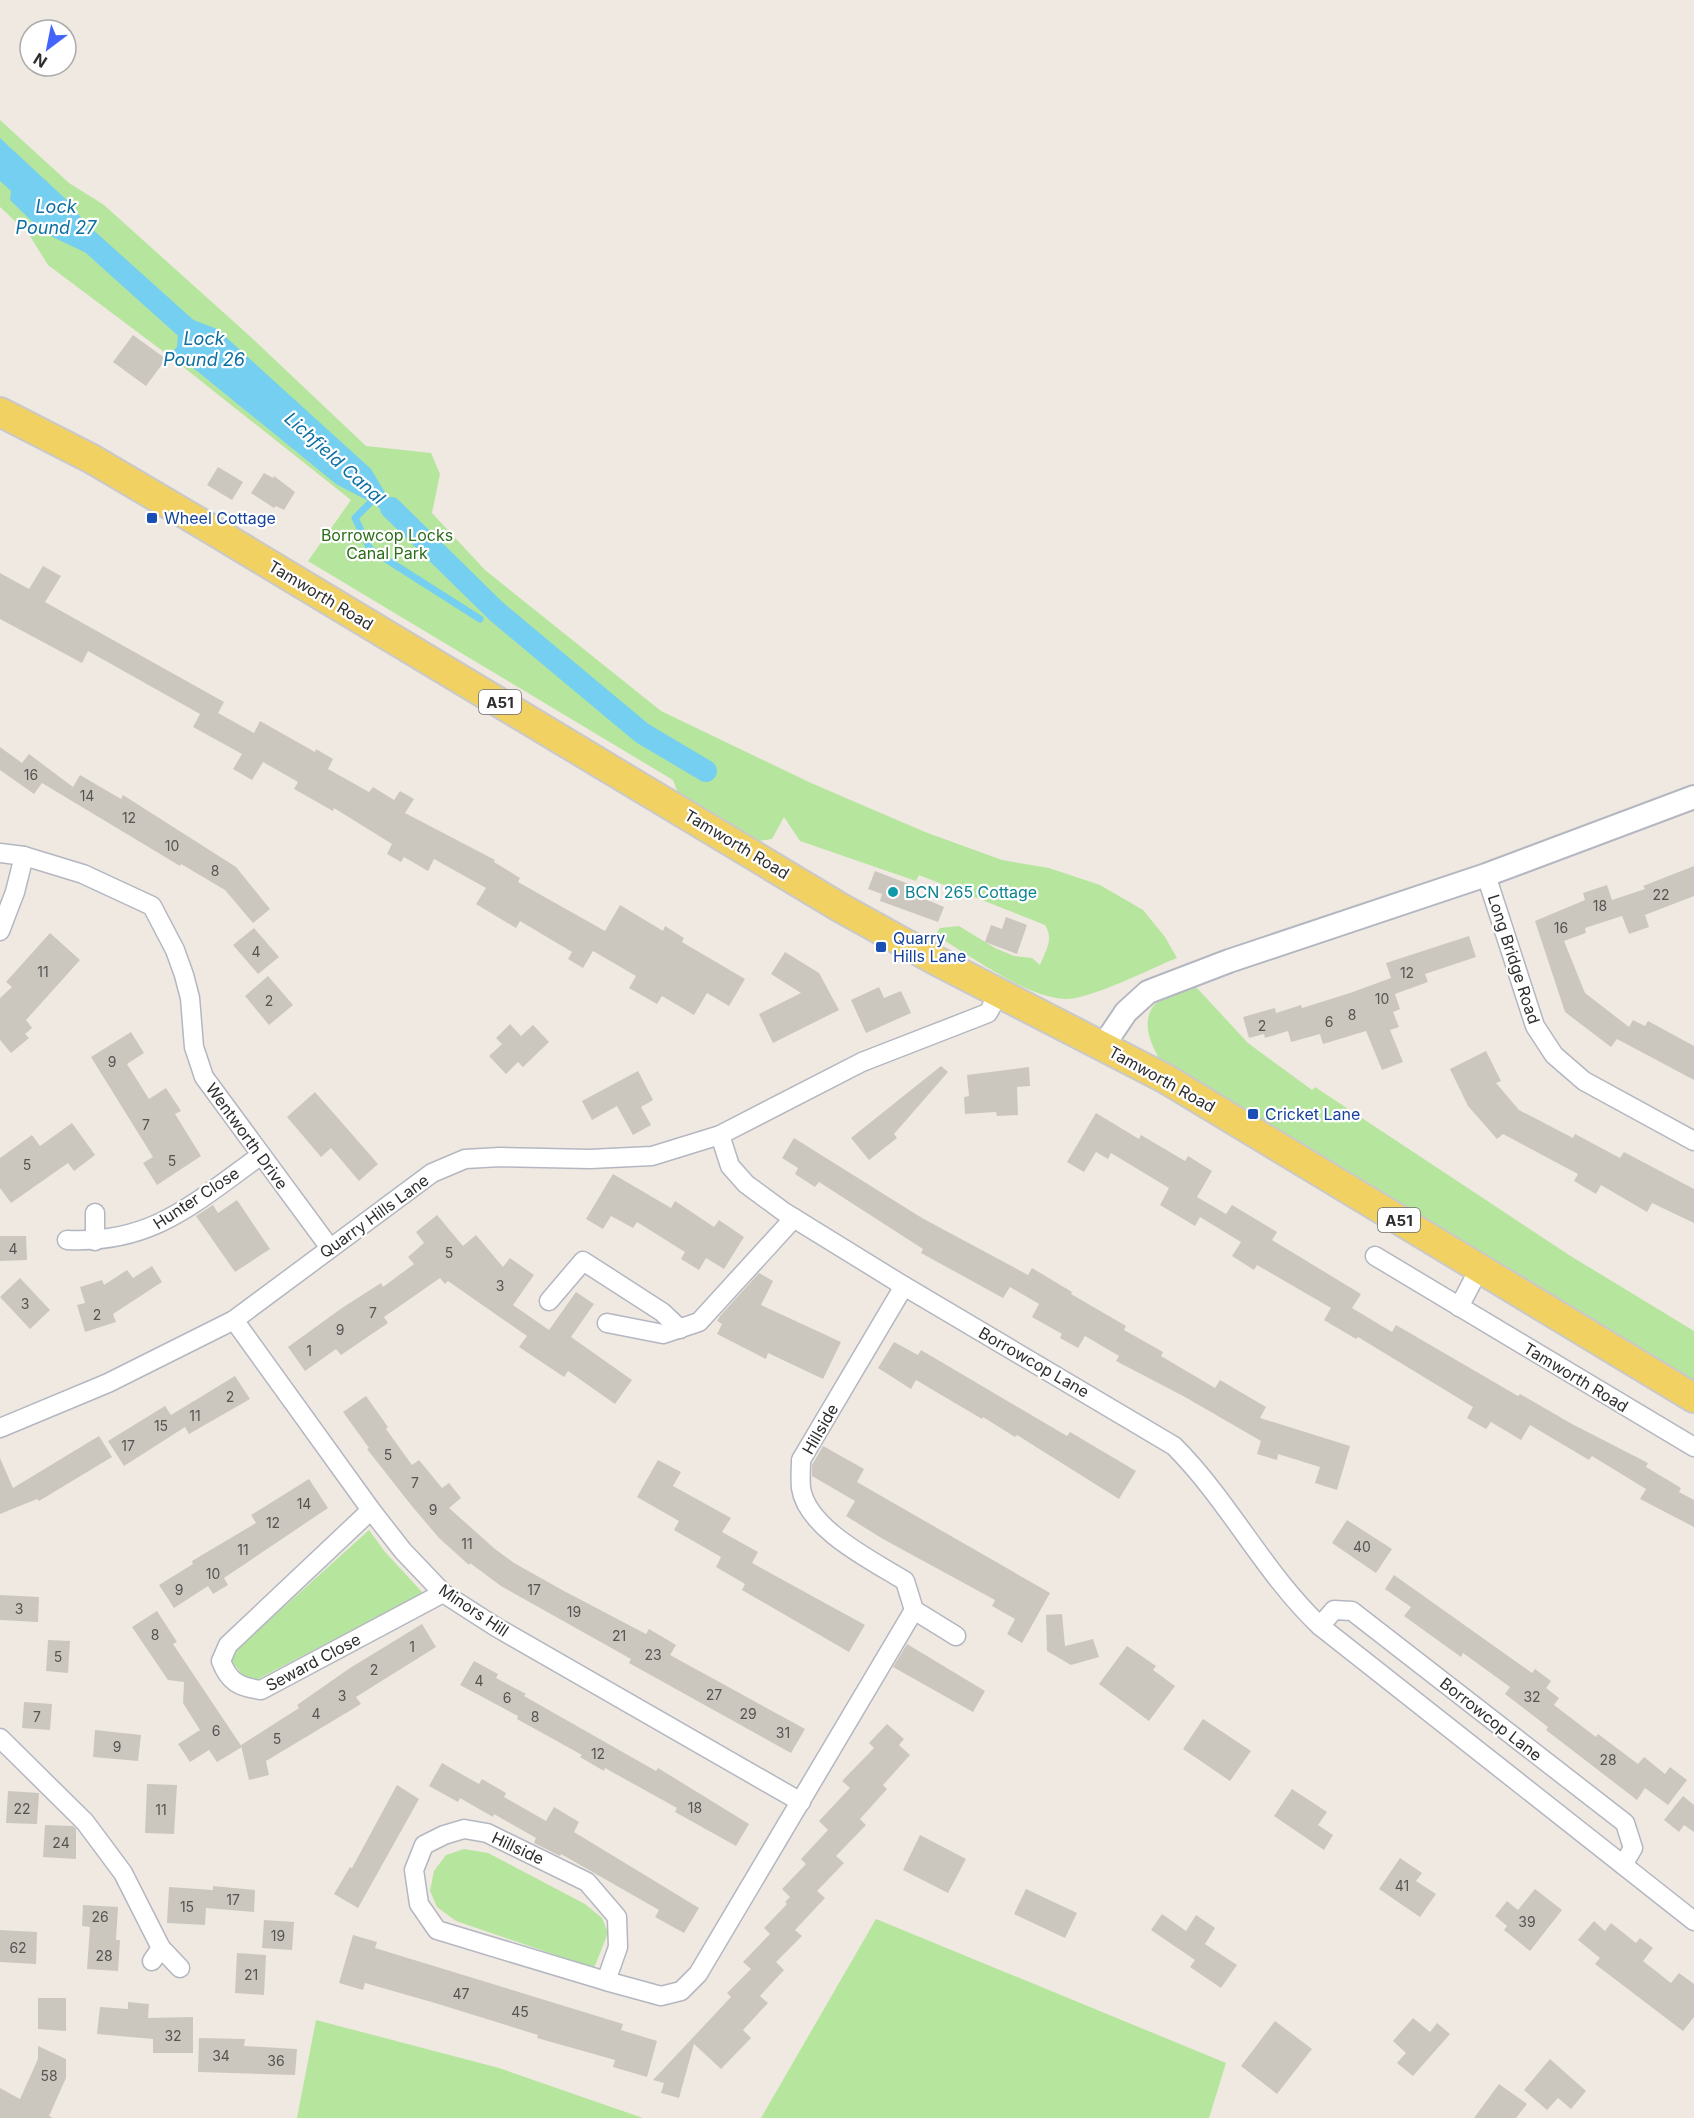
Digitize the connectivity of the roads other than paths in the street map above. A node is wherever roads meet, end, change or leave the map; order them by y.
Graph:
1 (0, 412) edge
2 (1694, 797) edge
3 (0, 853) edge
4 (24, 856) junction
5 (1486, 875) junction
6 (0, 932) edge
7 (999, 993) junction
8 (1103, 1046) junction
9 (720, 1135) junction
10 (1694, 1141) edge
11 (260, 1156) junction
12 (94, 1213) dead end
13 (794, 1218) junction
14 (67, 1240) dead end
15 (95, 1241) junction
16 (330, 1248) junction
17 (1375, 1256) dead end
18 (1479, 1269) junction
19 (904, 1286) junction
20 (549, 1301) dead end
21 (1459, 1306) junction
22 (234, 1320) junction
23 (607, 1323) dead end
24 (680, 1329) junction
25 (1694, 1398) edge
26 (0, 1428) edge
27 (1694, 1447) edge
28 (371, 1510) junction
29 (443, 1593) junction
30 (914, 1610) junction
31 (1320, 1626) junction
32 (956, 1636) dead end
33 (0, 1738) edge
34 (801, 1802) junction
35 (1623, 1865) junction
36 (1694, 1921) edge
37 (180, 1968) dead end
38 (606, 1981) junction

1 - 7 main road, Tamworth Road / A51
2 - 5 street
3 - 4 street, Wentworth Drive
4 - 6 street
4 - 11 street, Wentworth Drive
5 - 8 street
5 - 10 street, Long Bridge Road
7 - 8 main road, Tamworth Road / A51
7 - 9 street, Quarry Hills Lane
8 - 18 main road, Tamworth Road / A51
9 - 13 street, Borrowcop Lane
9 - 16 street, Quarry Hills Lane
11 - 15 street, Hunter Close
11 - 16 street, Wentworth Drive
12 - 15 street
13 - 19 street, Borrowcop Lane
13 - 24 street
14 - 15 street, Hunter Close
16 - 22 street, Quarry Hills Lane
17 - 21 street, Tamworth Road
18 - 21 street
18 - 25 main road, Tamworth Road / A51
19 - 30 street, Hillside
19 - 31 street, Borrowcop Lane
20 - 24 street
21 - 27 street, Tamworth Road
22 - 26 street, Quarry Hills Lane
22 - 28 street, Minors Hill
23 - 24 street
28 - 29 street, Minors Hill
28 - 29 street, Seward Close
29 - 34 street, Minors Hill
30 - 32 street
30 - 34 street, Hillside
31 - 35 street, Borrowcop Lane
31 - 35 street, Borrowcop Lane
33 - 37 street
34 - 38 street, Hillside
35 - 36 street, Borrowcop Lane
38 - 38 street, Hillside

